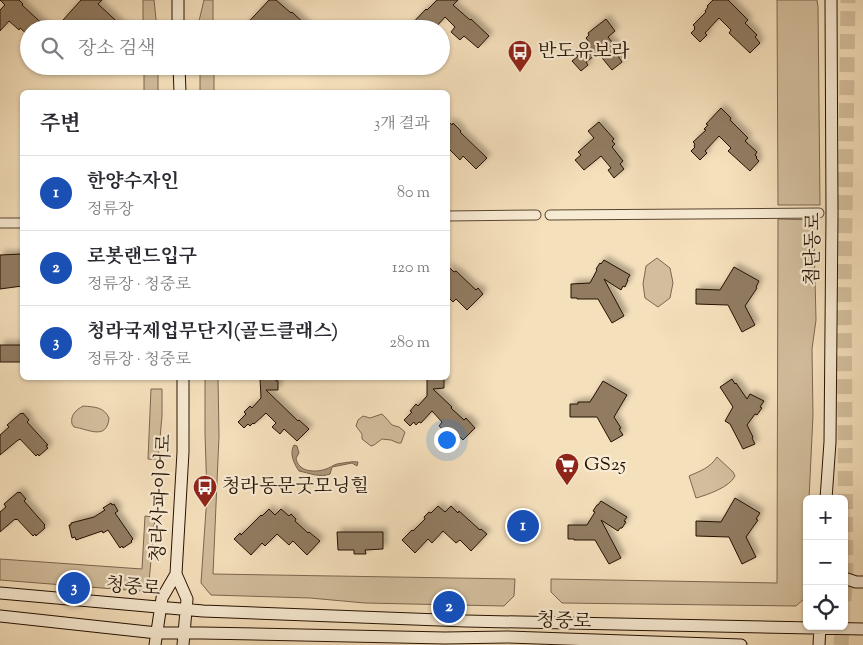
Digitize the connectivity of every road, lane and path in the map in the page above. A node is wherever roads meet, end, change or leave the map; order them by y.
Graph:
1 (178, 0) edge
2 (831, 0) edge
3 (178, 20) edge
4 (179, 75) edge
5 (180, 90) edge
6 (819, 213) dead end
7 (536, 215) dead end
8 (550, 215) dead end
9 (450, 216) edge
10 (20, 223) edge
11 (0, 224) edge
12 (183, 380) edge
13 (826, 495) edge
14 (176, 574) junction
15 (848, 579) edge
16 (863, 582) edge
17 (0, 593) edge
18 (160, 608) junction
19 (186, 609) junction
20 (0, 616) edge
21 (803, 627) edge
22 (848, 629) edge
23 (820, 630) edge
24 (863, 630) edge
25 (156, 633) junction
26 (183, 639) edge
27 (155, 645) edge
28 (741, 645) edge
29 (818, 645) edge

1 - 3 main road
2 - 13 main road, 첨단동로
4 - 5 main road
6 - 8 street
7 - 9 street
10 - 11 street
12 - 14 main road, 청라사파이어로
14 - 18 main road, 청라사파이어로
14 - 19 main road
15 - 16 main road
17 - 18 main road, 청중로
18 - 19 main road, 청중로
18 - 25 main road, 청라사파이어로
19 - 21 main road, 청중로
19 - 26 main road
20 - 25 main road
22 - 24 main road, 청중로
23 - 29 main road
25 - 26 main road
25 - 27 main road, 청라사파이어로
26 - 28 main road, 청중로

